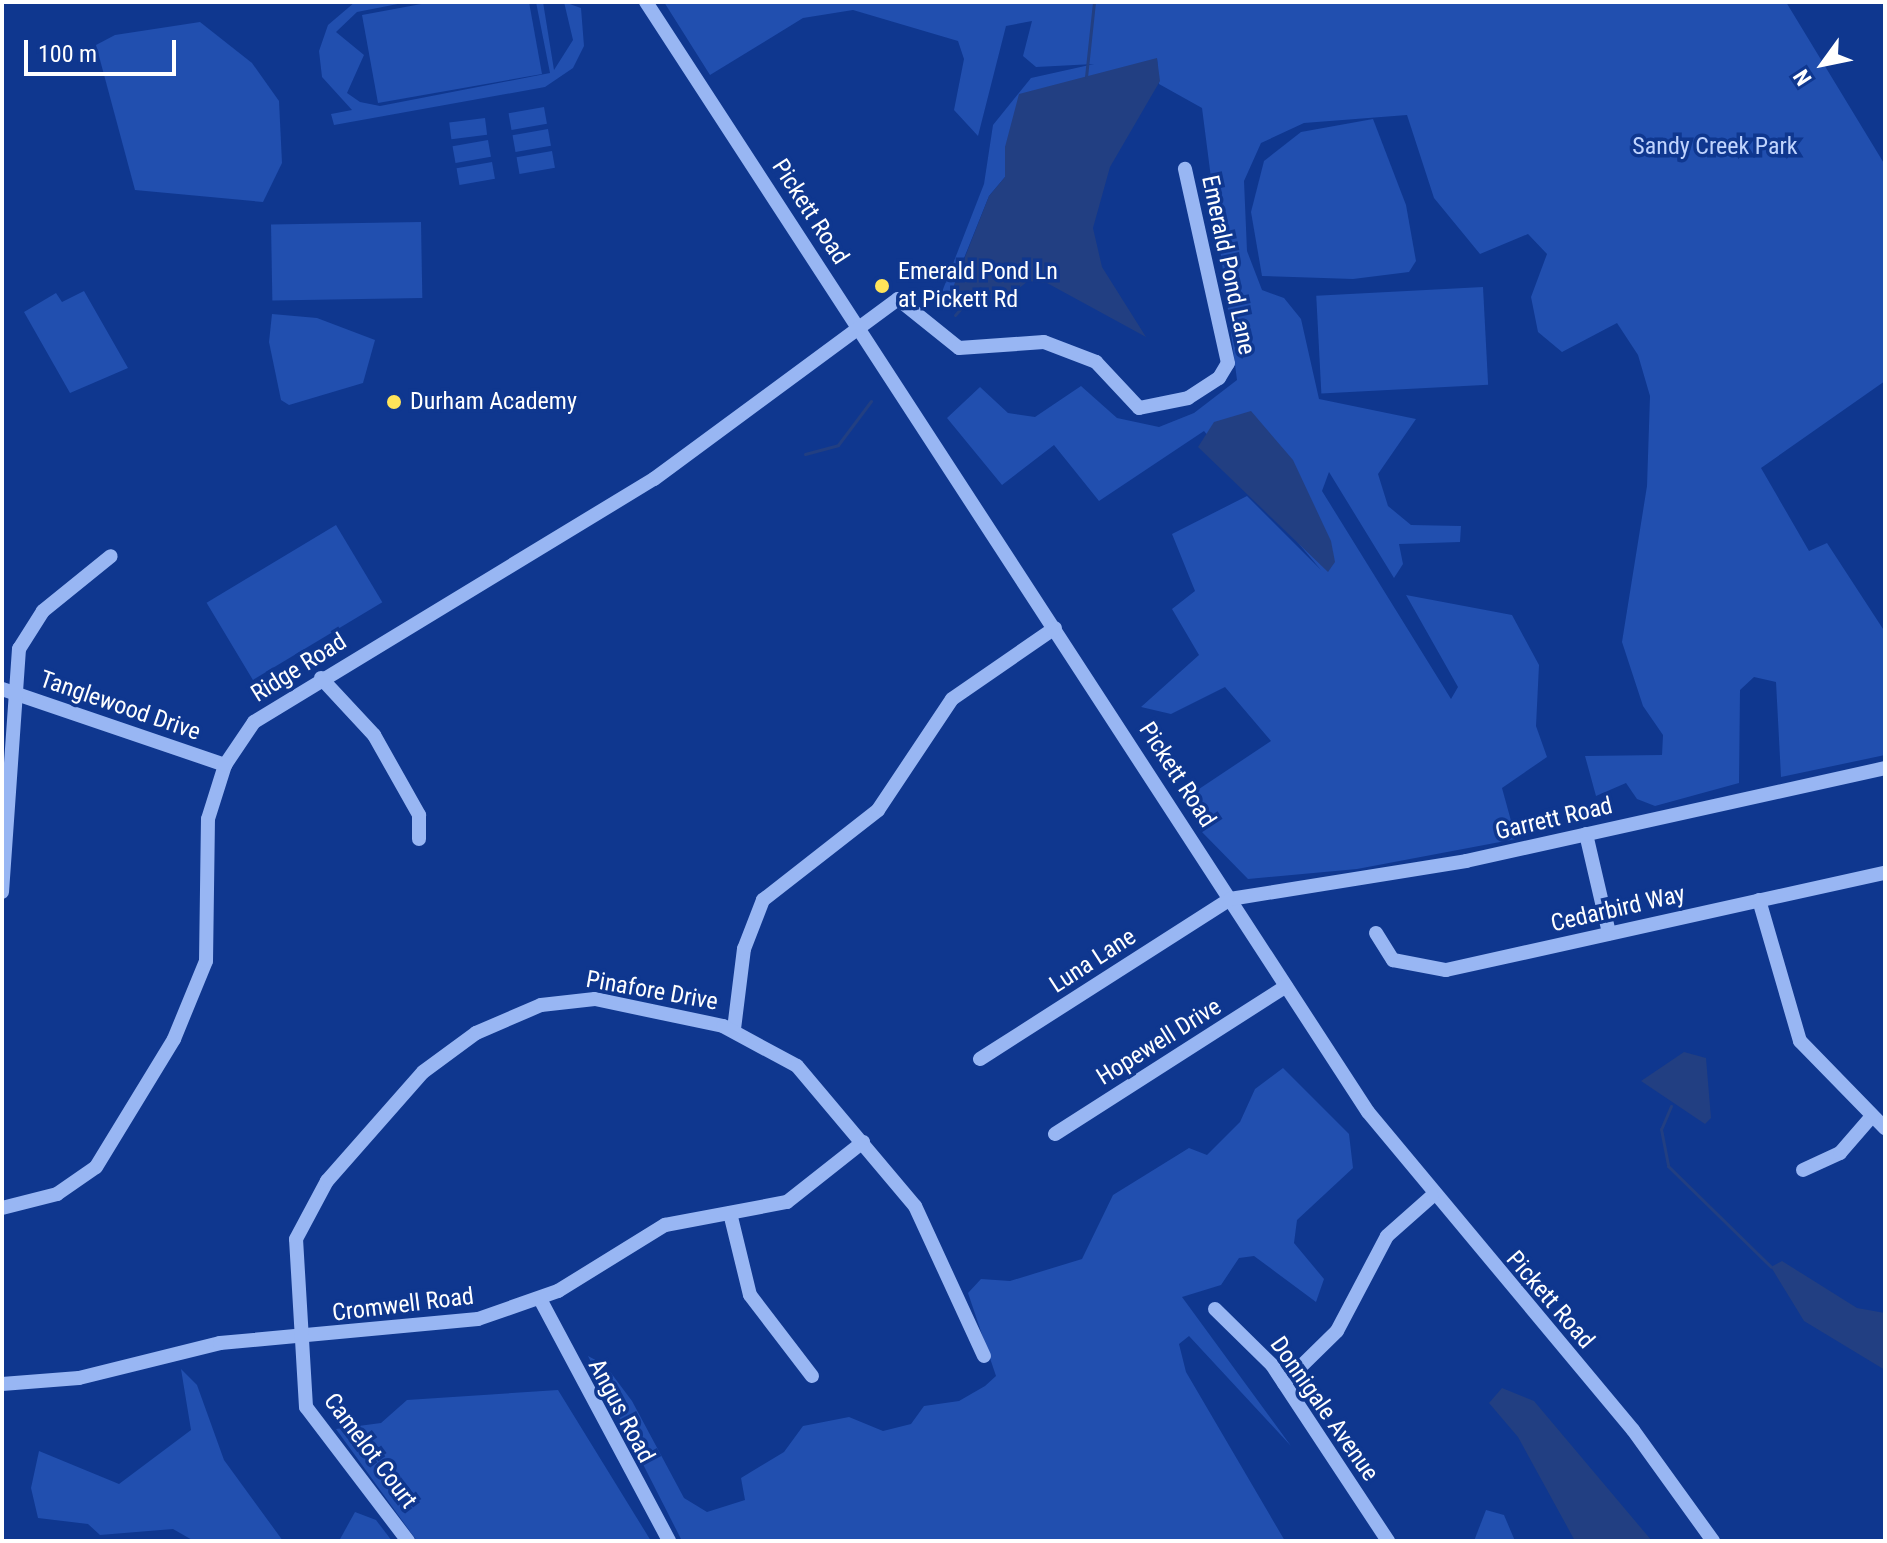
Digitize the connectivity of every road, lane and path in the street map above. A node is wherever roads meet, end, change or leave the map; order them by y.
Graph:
1 (646, 2) edge
2 (1185, 169) dead end
3 (859, 326) junction
4 (111, 556) dead end
5 (1055, 628) junction
6 (321, 678) junction
7 (8, 691) edge
8 (225, 765) junction
9 (1885, 768) edge
10 (1586, 834) junction
11 (419, 839) dead end
12 (1885, 873) edge
13 (2, 892) edge
14 (1230, 899) junction
15 (1759, 900) junction
16 (1376, 933) dead end
17 (1609, 933) junction
18 (1286, 986) junction
19 (734, 1029) junction
20 (980, 1059) dead end
21 (1872, 1116) junction
22 (1885, 1128) edge
23 (1055, 1134) dead end
24 (863, 1142) junction
25 (1803, 1170) dead end
26 (1432, 1196) junction
27 (2, 1208) edge
28 (730, 1213) junction
29 (540, 1299) junction
30 (1215, 1309) dead end
31 (297, 1338) junction
32 (984, 1356) dead end
33 (812, 1376) dead end
34 (1284, 1383) junction
35 (2, 1384) edge
36 (408, 1541) edge
37 (669, 1541) edge
38 (1388, 1541) edge
39 (1713, 1541) edge

1 - 3 street, Pickett Road
2 - 3 street, Emerald Pond Lane
3 - 5 street, Pickett Road
3 - 6 street, Ridge Road
4 - 7 street
5 - 14 street, Pickett Road
5 - 19 street
6 - 8 street, Ridge Road
6 - 11 street
7 - 8 street, Tanglewood Drive
7 - 13 street
8 - 27 street, Ridge Road
9 - 10 street, Garrett Road
10 - 14 street, Garrett Road
10 - 17 street
12 - 15 street, Cedarbird Way
14 - 18 street, Pickett Road
14 - 20 street, Luna Lane
15 - 17 street, Cedarbird Way
15 - 21 street
16 - 17 street, Cedarbird Way
18 - 23 street, Hopewell Drive
18 - 26 street, Pickett Road
19 - 24 street, Pinafore Drive
19 - 31 street, Pinafore Drive
21 - 22 street
21 - 25 street
24 - 28 street, Cromwell Road
24 - 32 street, Pinafore Drive
26 - 34 street
26 - 39 street, Pickett Road
28 - 29 street, Cromwell Road
28 - 33 street
29 - 31 street, Cromwell Road
29 - 37 street, Angus Road
30 - 34 street, Donnigale Avenue
31 - 35 street, Cromwell Road
31 - 36 street, Camelot Court
34 - 38 street, Donnigale Avenue

